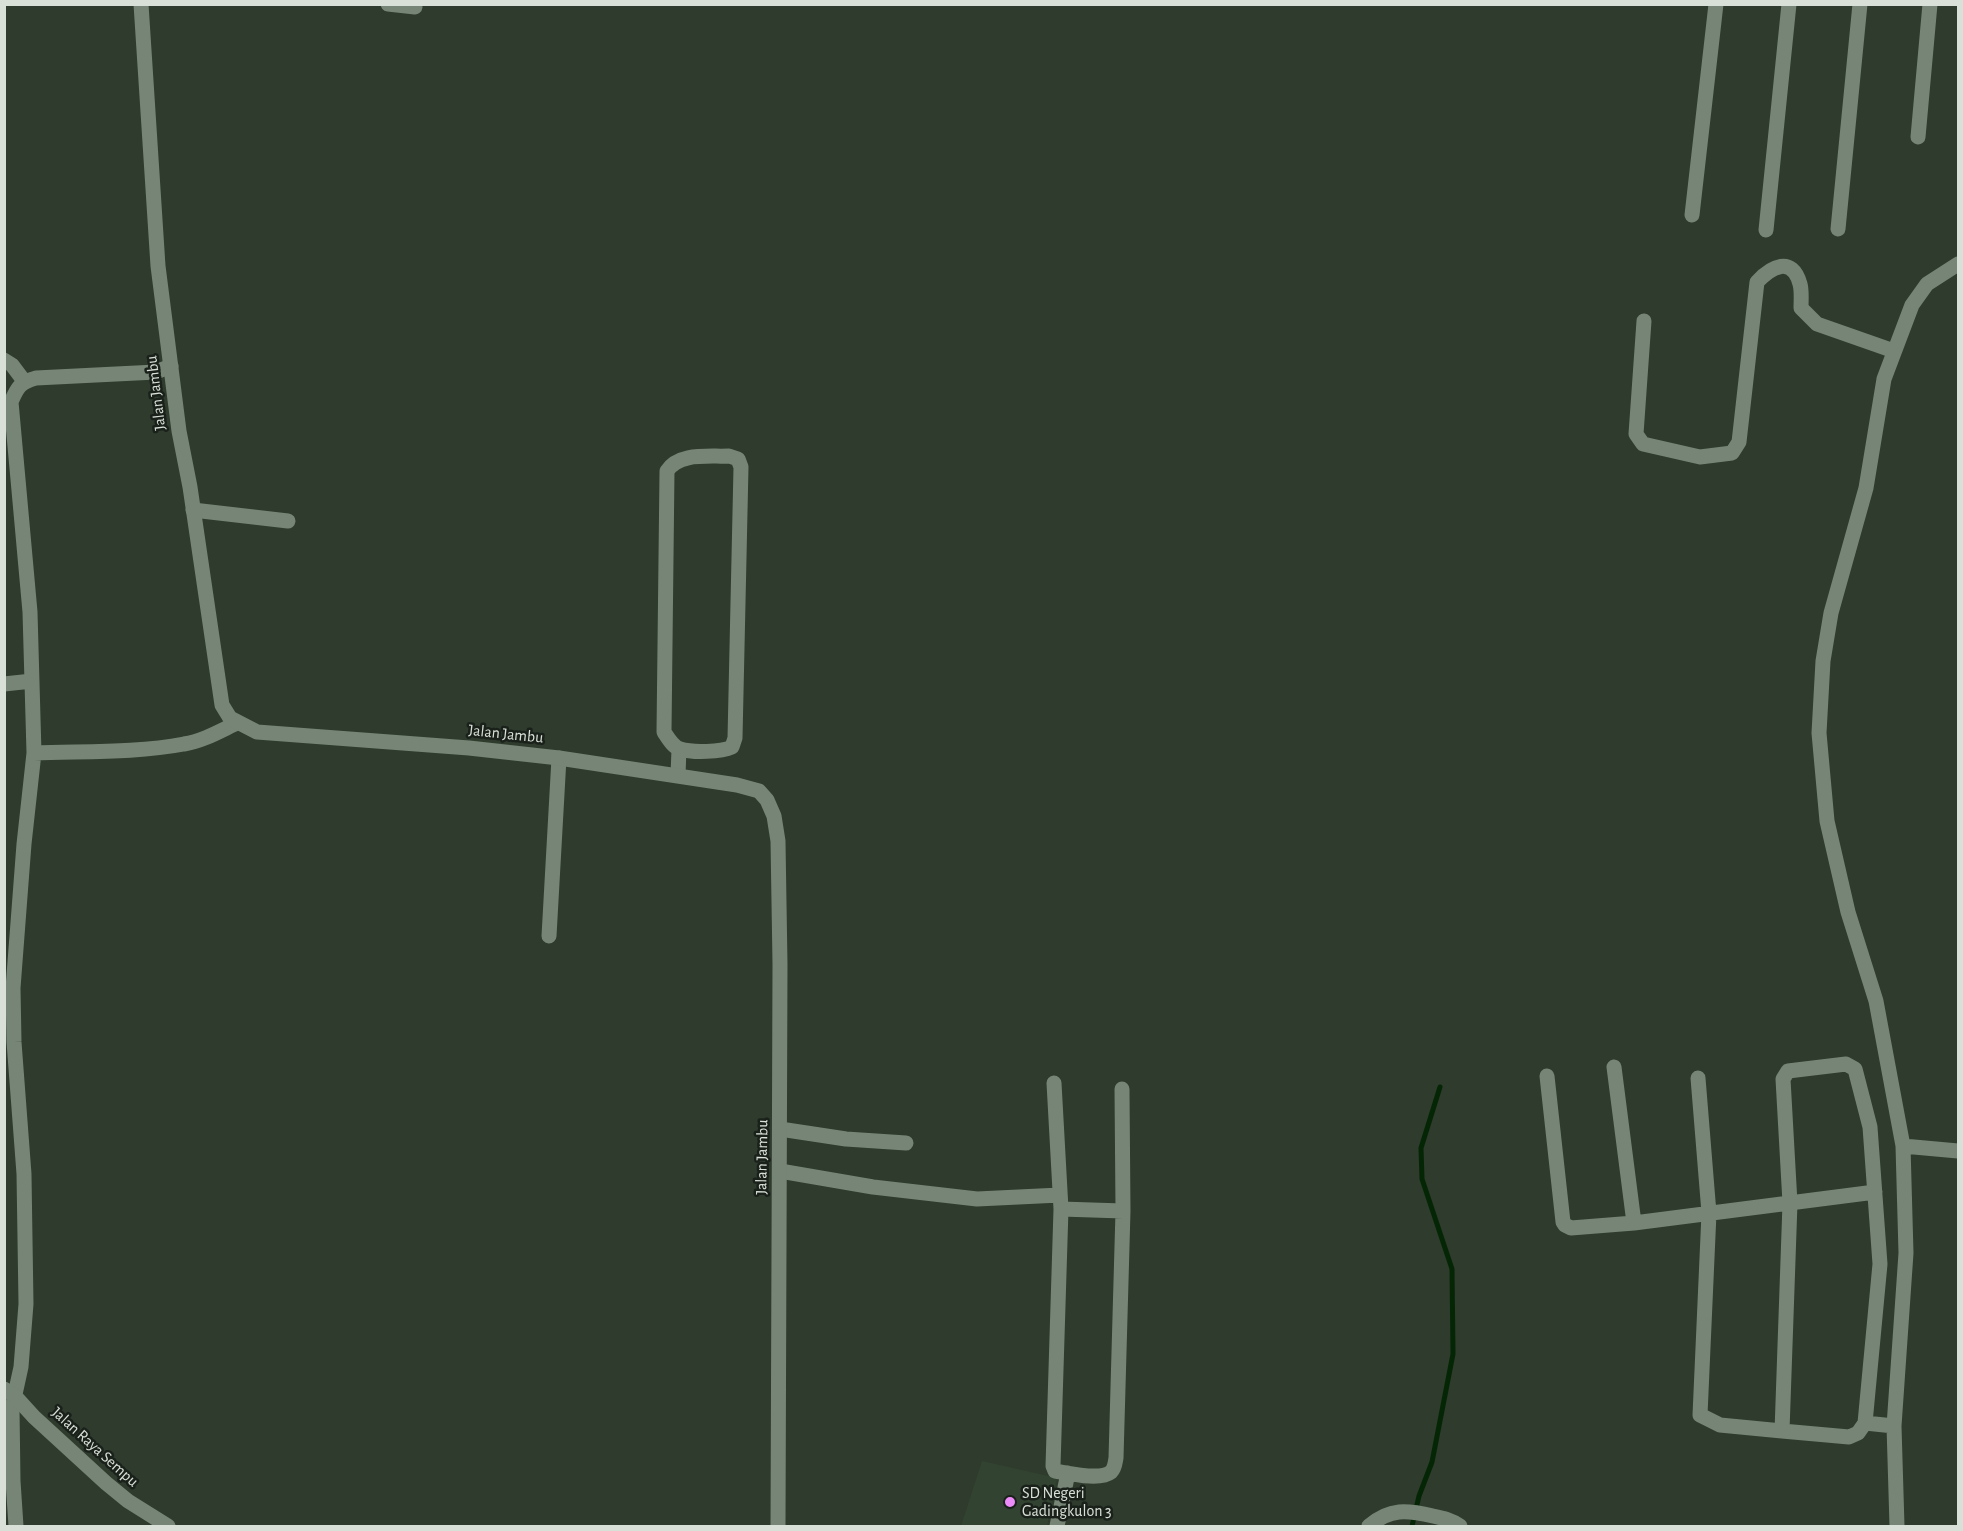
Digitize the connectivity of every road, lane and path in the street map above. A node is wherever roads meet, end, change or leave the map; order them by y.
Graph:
1 (141, 4) edge
2 (388, 4) edge
3 (1716, 4) edge
4 (1789, 4) edge
5 (1860, 4) edge
6 (1930, 4) edge
7 (415, 7) dead end
8 (1918, 137) dead end
9 (1692, 216) dead end
10 (1766, 230) dead end
11 (1838, 230) dead end
12 (1959, 264) edge
13 (1644, 321) dead end
14 (1894, 351) junction
15 (4, 360) edge
16 (171, 366) junction
17 (24, 381) junction
18 (193, 510) junction
19 (288, 521) dead end
20 (32, 681) junction
21 (4, 684) edge
22 (237, 723) junction
23 (679, 749) junction
24 (34, 753) junction
25 (559, 758) junction
26 (678, 775) junction
27 (549, 936) dead end
28 (9, 989) edge
29 (1614, 1067) dead end
30 (1547, 1076) dead end
31 (1698, 1078) dead end
32 (1054, 1083) dead end
33 (1122, 1089) dead end
34 (11, 1100) edge
35 (780, 1129) junction
36 (906, 1143) dead end
37 (1903, 1146) junction
38 (1959, 1151) edge
39 (780, 1171) junction
40 (1875, 1192) junction
41 (1061, 1202) junction
42 (1790, 1203) junction
43 (1123, 1211) junction
44 (1709, 1213) junction
45 (1634, 1223) junction
46 (9, 1392) edge
47 (1865, 1423) junction
48 (1894, 1426) junction
49 (1782, 1431) junction
50 (1068, 1473) junction
51 (16, 1527) edge
52 (168, 1527) edge
53 (778, 1527) edge
54 (1057, 1527) edge
55 (1369, 1527) edge
56 (1460, 1527) edge
57 (1897, 1527) edge

1 - 16 street, Jalan Jambu
2 - 7 street
3 - 9 street
4 - 10 street
5 - 11 street
6 - 8 street
12 - 14 street
13 - 14 street
14 - 37 street
15 - 17 street
16 - 17 street
16 - 18 street, Jalan Jambu
17 - 20 street
18 - 19 street
18 - 22 street, Jalan Jambu
20 - 21 street
20 - 24 street
22 - 24 street
22 - 25 street, Jalan Jambu
23 - 23 street
23 - 26 street
24 - 28 street
25 - 26 street, Jalan Jambu
25 - 27 street
26 - 35 street, Jalan Jambu
28 - 34 street
29 - 45 street
30 - 45 street
31 - 44 street
32 - 41 street
33 - 43 street
34 - 46 street
35 - 36 street
35 - 39 street, Jalan Jambu
37 - 38 street
37 - 48 street
39 - 41 street
39 - 53 street, Jalan Jambu
40 - 42 street
40 - 42 street
40 - 47 street
41 - 43 street
41 - 50 street
42 - 44 street
42 - 49 street
43 - 50 street
44 - 45 street
44 - 49 street
46 - 51 street
46 - 52 street, Jalan Raya Sempu
47 - 48 street
47 - 49 street
48 - 57 street
50 - 54 street
55 - 56 street

